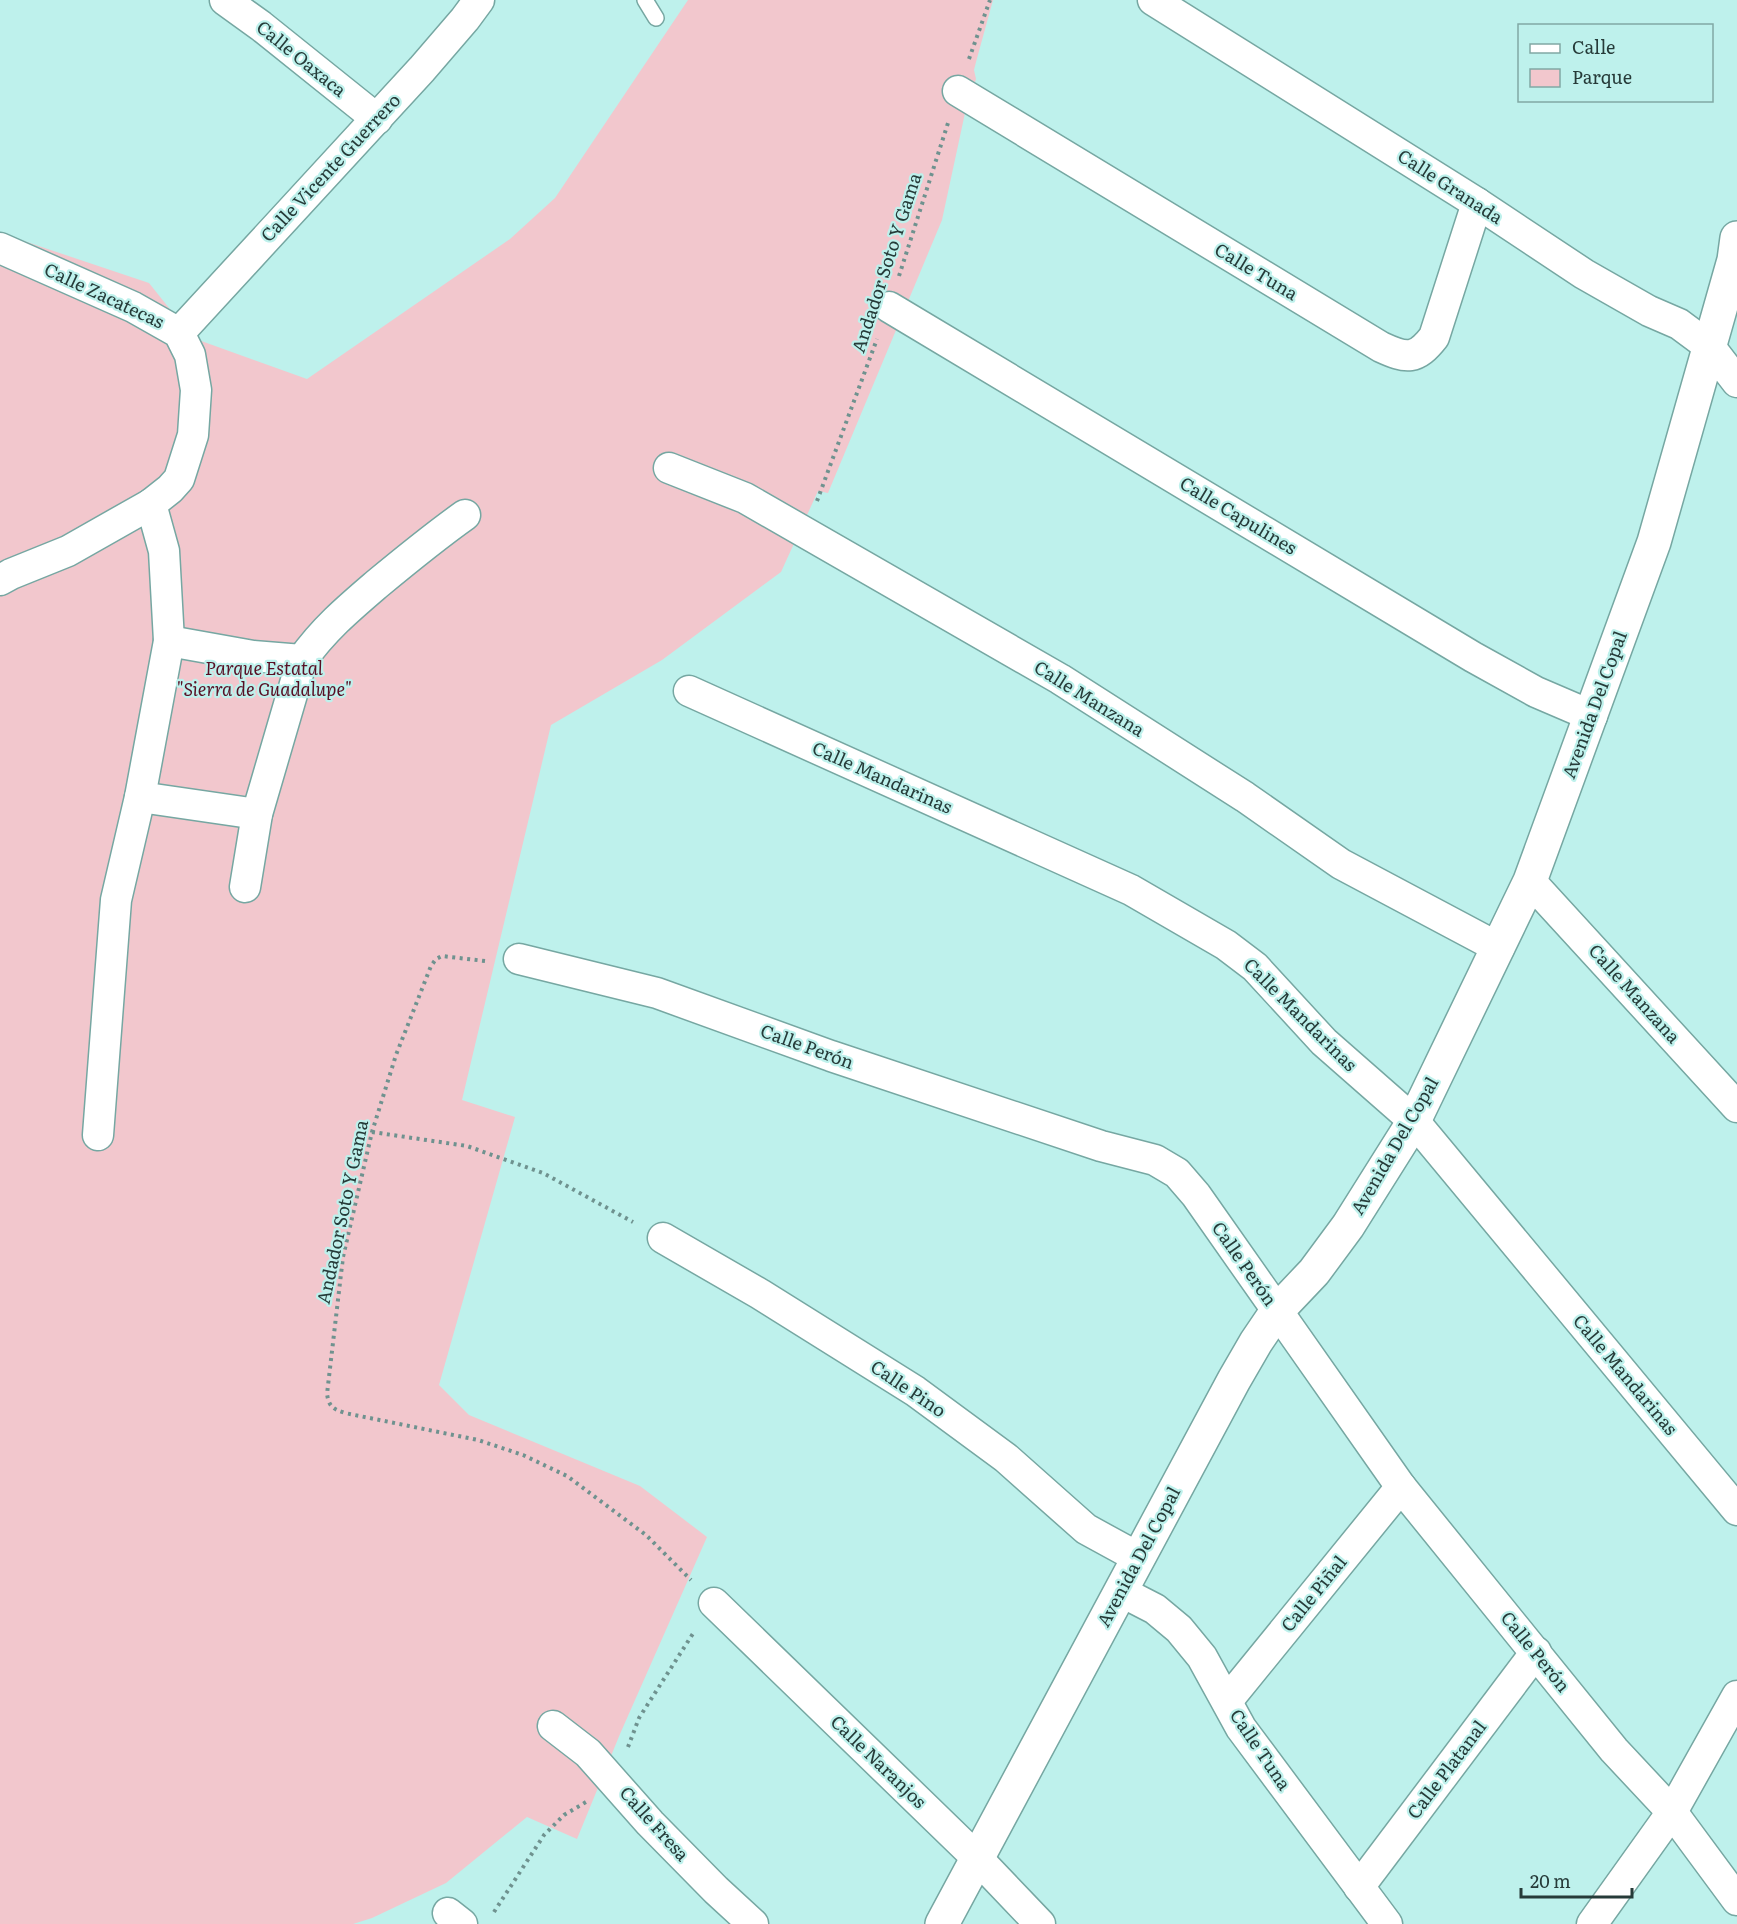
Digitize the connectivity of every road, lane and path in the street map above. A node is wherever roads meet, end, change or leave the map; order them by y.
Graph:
1 (225, 0) edge
2 (479, 0) edge
3 (645, 0) edge
4 (990, 0) edge
5 (1153, 0) edge
6 (656, 18) dead end
7 (958, 91) junction
8 (377, 119) junction
9 (1477, 203) junction
10 (1737, 238) edge
11 (0, 248) edge
12 (889, 307) junction
13 (179, 333) junction
14 (1710, 347) junction
15 (1737, 382) edge
16 (669, 468) dead end
17 (151, 504) junction
18 (465, 515) dead end
19 (805, 533) junction
20 (0, 580) edge
21 (169, 641) junction
22 (302, 660) junction
23 (689, 691) dead end
24 (1592, 716) junction
25 (140, 797) junction
26 (257, 814) junction
27 (1530, 881) junction
28 (245, 887) dead end
29 (1499, 948) junction
30 (519, 958) joint
31 (1737, 1107) edge
32 (1414, 1121) junction
33 (372, 1132) junction
34 (98, 1135) dead end
35 (663, 1238) joint
36 (1277, 1311) junction
37 (1401, 1487) junction
38 (1737, 1510) edge
39 (1139, 1558) junction
40 (1120, 1591) junction
41 (714, 1603) junction
42 (1536, 1652) junction
43 (1737, 1696) edge
44 (1227, 1701) junction
45 (553, 1726) dead end
46 (613, 1779) junction
47 (1672, 1812) junction
48 (977, 1858) junction
49 (1359, 1887) junction
50 (1737, 1900) edge
51 (493, 1914) dead end
52 (753, 1924) edge
53 (942, 1924) edge
54 (1040, 1924) edge
55 (1387, 1924) edge
56 (1592, 1924) edge

1 - 8 street, Calle Oaxaca
2 - 8 street, Calle Vicente Guerrero
3 - 6 lane
4 - 7 path, Andador Soto Y Gama
5 - 9 street, Calle Granada
7 - 9 street, Calle Tuna
7 - 12 path, Andador Soto Y Gama
8 - 13 street, Calle Vicente Guerrero
9 - 14 street, Calle Granada
10 - 14 street, Avenida Del Copal
11 - 13 street, Calle Zacatecas
12 - 19 path, Andador Soto Y Gama
12 - 24 street, Calle Capulines
13 - 17 street, Calle Zacatecas
14 - 15 street, Calle Granada
14 - 24 street, Avenida Del Copal
16 - 19 street, Calle Manzana
17 - 20 street, Calle Zacatecas
17 - 21 street
18 - 22 street
19 - 29 street, Calle Manzana
21 - 22 street
21 - 25 street
22 - 26 street
23 - 32 street, Calle Mandarinas
24 - 27 street, Avenida Del Copal
25 - 26 street
25 - 34 street
26 - 28 street
27 - 29 street, Avenida Del Copal
27 - 31 street, Calle Manzana
29 - 32 street, Avenida Del Copal
30 - 33 path, Andador Soto Y Gama
30 - 36 street, Calle Perón
32 - 36 street, Avenida Del Copal
32 - 38 street, Calle Mandarinas
33 - 35 path
33 - 41 path, Andador Soto Y Gama
35 - 39 street, Calle Pino
36 - 37 street, Calle Perón
36 - 39 street, Avenida Del Copal
37 - 42 street, Calle Perón
37 - 44 street, Calle Piñal
39 - 40 street, Avenida Del Copal
40 - 44 street, Calle Tuna
40 - 48 street, Avenida Del Copal
41 - 46 path
41 - 48 street, Calle Naranjos
42 - 47 street, Calle Perón
42 - 49 street, Calle Platanal
43 - 47 street
44 - 49 street, Calle Tuna
45 - 46 street, Calle Fresa
46 - 51 path
46 - 52 street, Calle Fresa
47 - 50 street, Calle Perón
47 - 56 street
48 - 53 street, Avenida Del Copal
48 - 54 street, Calle Naranjos
49 - 55 street, Calle Tuna

